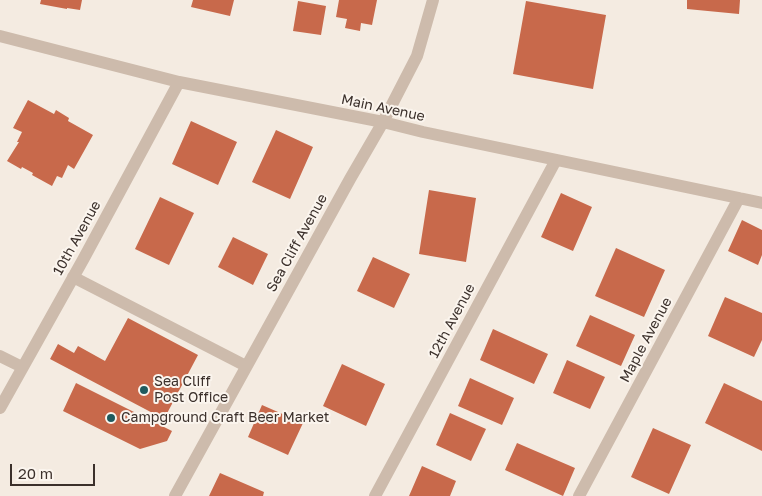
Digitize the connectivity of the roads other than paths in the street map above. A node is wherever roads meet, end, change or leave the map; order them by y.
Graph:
1 (434, 0) edge
2 (0, 36) edge
3 (179, 82) junction
4 (382, 122) junction
5 (556, 160) junction
6 (739, 198) junction
7 (762, 203) edge
8 (73, 277) junction
9 (0, 356) edge
10 (246, 366) junction
11 (22, 368) junction
12 (0, 408) edge
13 (174, 496) edge
14 (374, 496) edge
15 (578, 496) edge

1 - 4 street, Sea Cliff Avenue
2 - 3 street, Main Avenue
3 - 4 street, Main Avenue
3 - 8 street, 10th Avenue
4 - 5 street, Main Avenue
4 - 10 street, Sea Cliff Avenue
5 - 6 street, Main Avenue
5 - 14 street, 12th Avenue
6 - 7 street, Main Avenue
6 - 15 street, Maple Avenue
8 - 10 street
8 - 11 street, 10th Avenue
9 - 11 street
10 - 13 street, Sea Cliff Avenue
11 - 12 street, 10th Avenue

